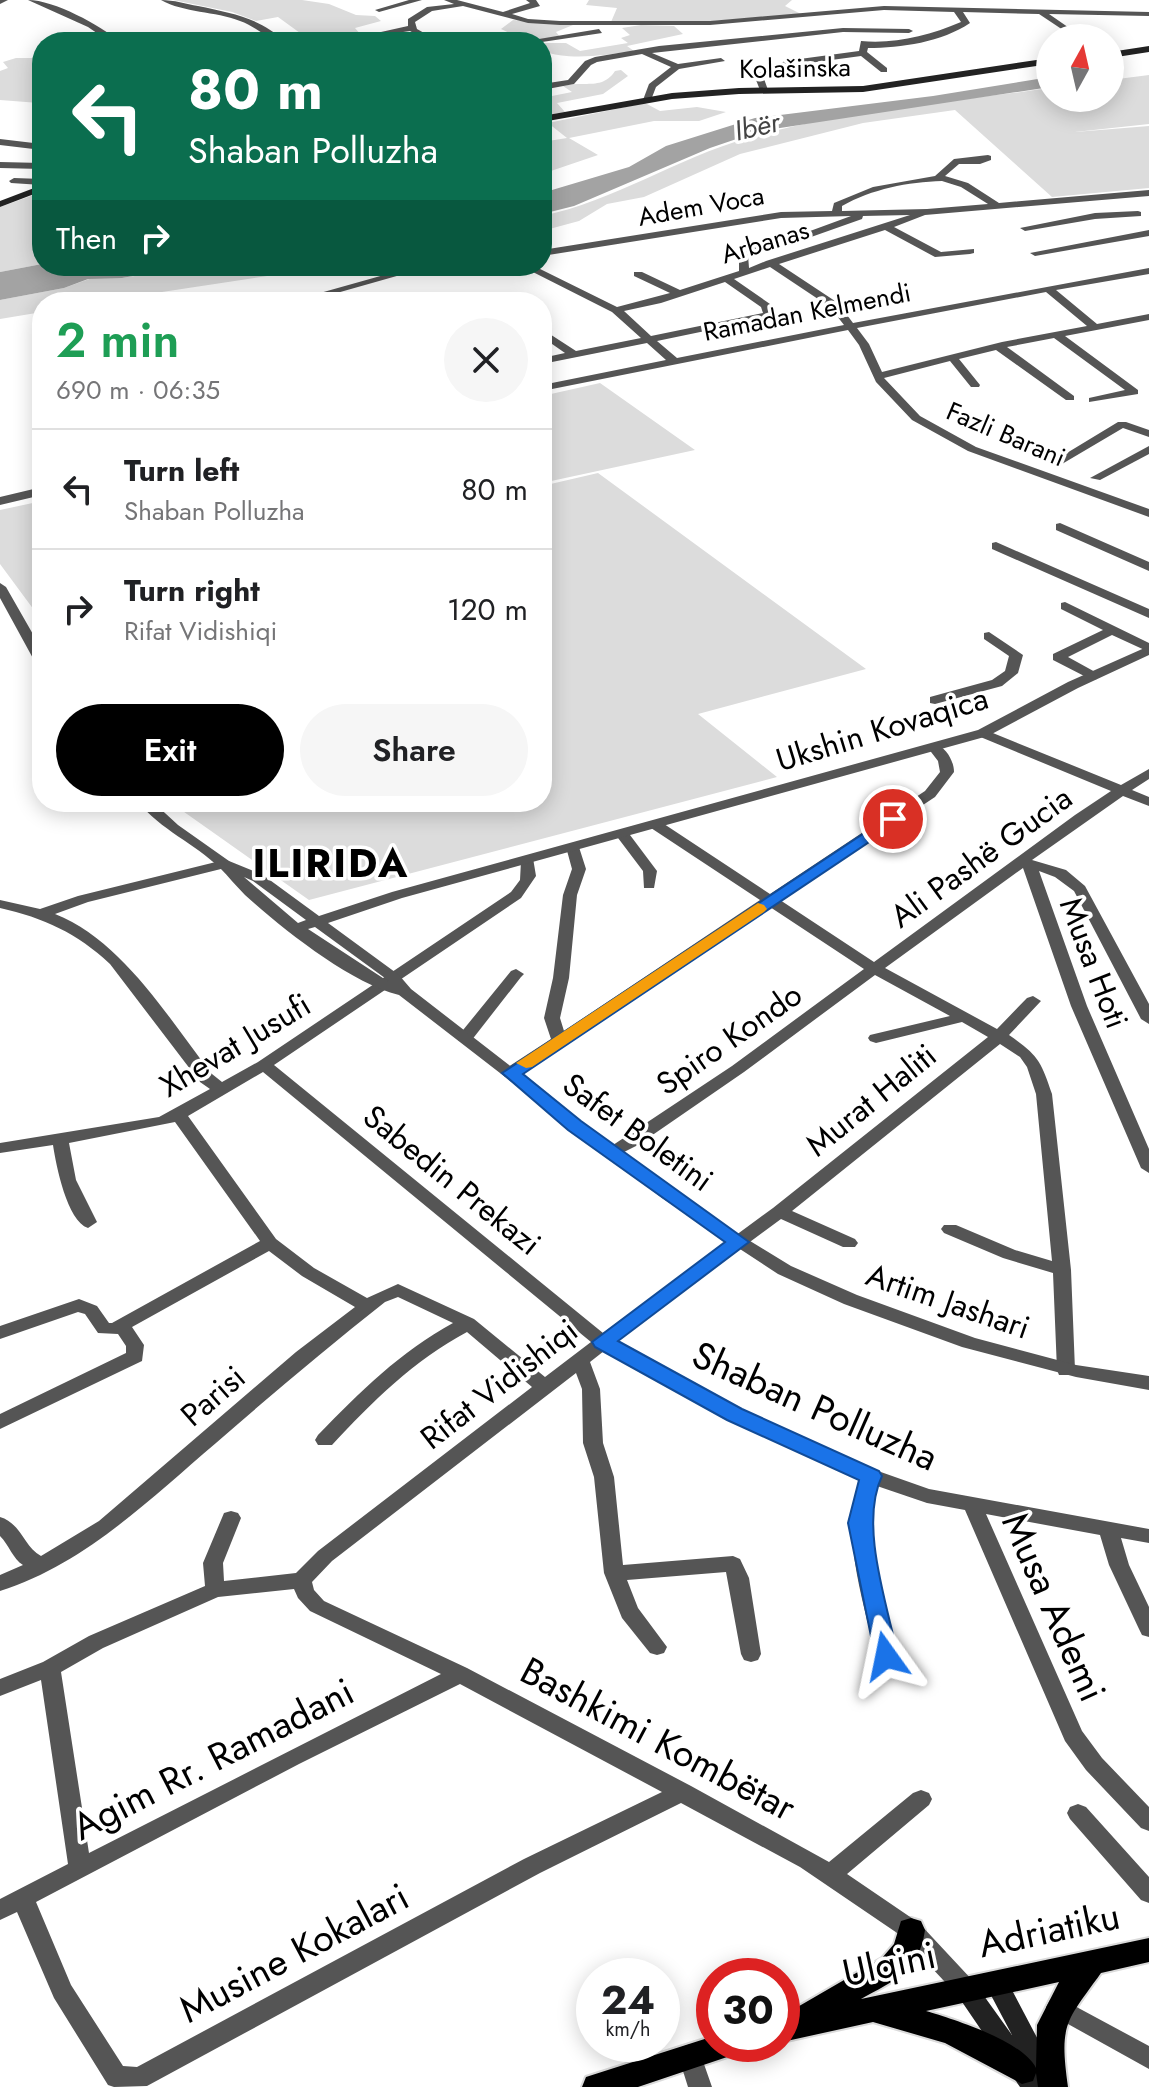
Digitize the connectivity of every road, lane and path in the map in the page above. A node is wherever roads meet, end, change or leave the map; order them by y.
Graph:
1 (32, 0) edge
2 (165, 0) edge
3 (418, 0) edge
4 (448, 0) edge
5 (530, 0) edge
6 (833, 2) edge
7 (469, 6) junction
8 (379, 10) dead end
9 (850, 10) junction
10 (957, 10) junction
11 (1042, 13) junction
12 (1149, 14) edge
13 (504, 15) junction
14 (641, 24) junction
15 (1058, 24) edge
16 (412, 28) junction
17 (909, 31) dead end
18 (101, 32) edge
19 (271, 32) edge
20 (388, 32) edge
21 (419, 32) edge
22 (828, 32) junction
23 (552, 40) edge
24 (864, 49) junction
25 (1149, 49) edge
26 (642, 52) junction
27 (1124, 53) edge
28 (721, 61) dead end
29 (1036, 63) edge
30 (677, 67) junction
31 (884, 70) dead end
32 (552, 85) edge
33 (764, 90) junction
34 (647, 100) junction
35 (552, 117) edge
36 (0, 142) edge
37 (32, 146) edge
38 (988, 158) dead end
39 (1, 168) edge
40 (32, 168) edge
41 (32, 170) edge
42 (27, 171) dead end
43 (939, 177) junction
44 (14, 181) dead end
45 (32, 182) edge
46 (32, 192) edge
47 (1149, 193) edge
48 (1118, 195) junction
49 (0, 204) edge
50 (997, 206) junction
51 (927, 212) junction
52 (837, 213) junction
53 (868, 213) junction
54 (1138, 214) junction
55 (1149, 223) edge
56 (888, 227) junction
57 (1025, 228) dead end
58 (1149, 233) edge
59 (552, 251) edge
60 (970, 251) dead end
61 (1035, 253) dead end
62 (770, 263) junction
63 (744, 271) junction
64 (1149, 271) edge
65 (638, 274) dead end
66 (1065, 274) dead end
67 (387, 276) edge
68 (546, 276) edge
69 (724, 277) junction
70 (1082, 283) junction
71 (1049, 289) junction
72 (328, 291) joint
73 (325, 292) edge
74 (677, 293) junction
75 (1099, 293) dead end
76 (616, 310) junction
77 (1149, 317) edge
78 (853, 326) junction
79 (1096, 328) junction
80 (1055, 334) junction
81 (552, 339) edge
82 (653, 340) junction
83 (998, 346) junction
84 (575, 355) junction
85 (953, 358) junction
86 (552, 359) edge
87 (674, 361) junction
88 (879, 376) junction
89 (975, 385) dead end
90 (552, 386) edge
91 (1070, 398) dead end
92 (1093, 400) dead end
93 (1149, 434) edge
94 (1149, 449) edge
95 (1058, 462) dead end
96 (1096, 478) dead end
97 (32, 493) edge
98 (0, 501) edge
99 (1149, 513) edge
100 (1060, 527) dead end
101 (996, 546) dead end
102 (1149, 567) edge
103 (0, 587) edge
104 (1065, 606) dead end
105 (1149, 614) edge
106 (1112, 630) junction
107 (989, 636) dead end
108 (32, 644) edge
109 (1149, 649) edge
110 (1092, 676) junction
111 (935, 700) dead end
112 (983, 733) junction
113 (935, 748) junction
114 (1149, 773) edge
115 (1120, 790) junction
116 (1149, 802) edge
117 (156, 812) edge
118 (656, 825) junction
119 (622, 834) junction
120 (573, 847) junction
121 (528, 861) junction
122 (1025, 863) junction
123 (224, 864) junction
124 (649, 885) dead end
125 (772, 899) junction
126 (0, 905) edge
127 (45, 912) junction
128 (311, 917) junction
129 (291, 923) junction
130 (875, 969) junction
131 (516, 974) dead end
132 (388, 982) junction
133 (1033, 1001) dead end
134 (965, 1017) junction
135 (1149, 1019) edge
136 (999, 1036) junction
137 (465, 1038) junction
138 (876, 1038) dead end
139 (559, 1041) junction
140 (264, 1065) junction
141 (511, 1073) junction
142 (222, 1090) junction
143 (178, 1114) junction
144 (60, 1140) junction
145 (0, 1148) edge
146 (612, 1151) junction
147 (1149, 1168) edge
148 (779, 1212) junction
149 (88, 1222) dead end
150 (950, 1229) dead end
151 (739, 1242) junction
152 (270, 1243) junction
153 (849, 1243) dead end
154 (1062, 1270) junction
155 (369, 1307) junction
156 (468, 1323) junction
157 (121, 1325) junction
158 (0, 1333) edge
159 (603, 1342) junction
160 (580, 1360) junction
161 (1066, 1370) junction
162 (1149, 1383) edge
163 (546, 1388) junction
164 (0, 1422) edge
165 (325, 1440) dead end
166 (871, 1476) junction
167 (973, 1506) junction
168 (231, 1518) dead end
169 (0, 1524) edge
170 (1109, 1530) junction
171 (1149, 1536) edge
172 (42, 1565) junction
173 (614, 1573) junction
174 (302, 1580) junction
175 (0, 1583) edge
176 (215, 1590) junction
177 (1149, 1629) edge
178 (657, 1647) dead end
179 (751, 1654) dead end
180 (886, 1656) dead end
181 (50, 1668) junction
182 (460, 1674) junction
183 (0, 1688) edge
184 (683, 1792) junction
185 (921, 1799) dead end
186 (1078, 1813) dead end
187 (1149, 1822) edge
188 (80, 1867) junction
189 (829, 1876) junction
190 (1149, 1893) edge
191 (23, 1899) junction
192 (0, 1910) edge
193 (911, 1930) junction
194 (1149, 1950) edge
195 (1092, 1962) junction
196 (996, 1982) junction
197 (966, 1989) junction
198 (1058, 2007) junction
199 (870, 2009) junction
200 (800, 2018) edge
201 (800, 2025) edge
202 (696, 2053) edge
203 (690, 2055) junction
204 (1149, 2058) edge
205 (1028, 2079) edge
206 (597, 2087) edge
207 (700, 2087) edge
208 (1052, 2087) edge

1 - 18 street
2 - 19 street
3 - 8 street
4 - 7 street
5 - 13 street
6 - 9 street
7 - 13 street
7 - 16 street
9 - 10 street
9 - 14 street
10 - 11 street
10 - 24 street
11 - 12 street
11 - 15 street
13 - 14 street
14 - 23 street
16 - 20 street
16 - 21 street
17 - 22 street
22 - 24 street
22 - 26 street
24 - 31 street
24 - 33 street
25 - 27 main road
26 - 30 street
26 - 32 street
28 - 30 street
29 - 33 main road, Kolašinska
30 - 34 street
33 - 34 main road, Kolašinska
34 - 35 main road, Kolašinska
36 - 37 street
38 - 43 street
39 - 40 street
41 - 42 street
43 - 50 street
43 - 52 street
44 - 45 street
46 - 49 main road
47 - 48 street, Adem Voca
48 - 50 street, Adem Voca
48 - 54 street
50 - 51 street, Adem Voca
51 - 53 street, Adem Voca
51 - 56 street, Arbanas
52 - 53 street, Adem Voca
52 - 59 street, Adem Voca
53 - 63 street, Adem Voca
54 - 55 street
54 - 57 street
56 - 60 street
56 - 62 street, Arbanas
58 - 61 street
62 - 63 street, Arbanas
62 - 78 street, Fazli Barani
63 - 69 street, Arbanas
64 - 70 street, Ramadan Kelmendi
65 - 74 street
66 - 70 street
67 - 72 street
68 - 76 street
69 - 74 street, Arbanas
69 - 82 street
70 - 71 street, Ramadan Kelmendi
70 - 75 street
71 - 78 street, Ramadan Kelmendi
71 - 79 street
72 - 73 street
74 - 76 street, Arbanas
76 - 82 street
77 - 79 street
78 - 87 street, Ramadan Kelmendi
78 - 88 street, Fazli Barani
79 - 80 street
80 - 83 street
80 - 92 street
81 - 84 street
82 - 84 street
82 - 87 street
83 - 85 street
83 - 91 street
84 - 86 street
85 - 88 street
85 - 89 street
87 - 90 street, Ramadan Kelmendi
88 - 99 street, Fazli Barani
93 - 95 street
94 - 96 street
97 - 98 street
100 - 102 street
101 - 105 street
103 - 108 street
104 - 106 street, Ukshin Kovaqica
106 - 109 street, Ukshin Kovaqica
106 - 110 street
107 - 111 street
109 - 110 street, Ukshin Kovaqica
110 - 112 street, Ukshin Kovaqica
112 - 113 street, Ukshin Kovaqica
112 - 115 street
113 - 118 street, Ukshin Kovaqica
113 - 125 street
114 - 115 street, Ali Pashë Gucia
115 - 116 street
115 - 122 street, Ali Pashë Gucia
117 - 123 street
118 - 119 street, Ukshin Kovaqica
118 - 125 street
119 - 120 street, Ukshin Kovaqica
119 - 124 street
120 - 121 street, Ukshin Kovaqica
120 - 139 street
121 - 128 street, Ukshin Kovaqica
121 - 132 street, Xhevat Jusufi
122 - 130 street, Ali Pashë Gucia
122 - 135 street
122 - 147 street, Musa Hoti
123 - 127 street
123 - 128 street
123 - 129 street
125 - 130 street
125 - 139 street
126 - 127 street
127 - 142 street
128 - 129 street, Ukshin Kovaqica
128 - 132 street
129 - 132 street
130 - 134 street
130 - 146 street, Spiro Kondo
131 - 137 street
132 - 137 street, Safet Boletini
132 - 140 street, Xhevat Jusufi
133 - 136 street, Murat Haliti
134 - 136 street
134 - 138 street
136 - 148 street, Murat Haliti
136 - 154 street
137 - 141 street, Safet Boletini
139 - 141 street
140 - 142 street, Xhevat Jusufi
140 - 159 street, Sabedin Prekazi
141 - 146 street, Safet Boletini
142 - 143 street, Xhevat Jusufi
143 - 144 street, Xhevat Jusufi
143 - 152 street
144 - 145 street, Xhevat Jusufi
144 - 149 street
146 - 151 street, Safet Boletini
148 - 151 street, Murat Haliti
148 - 153 street
150 - 154 street
151 - 159 street, Rifat Vidishiqi
151 - 161 street, Artim Jashari
152 - 155 street
152 - 157 street
154 - 161 street
155 - 156 street, Parisi
155 - 172 street, Parisi
156 - 163 street, Parisi
156 - 165 street
157 - 158 street
157 - 164 street
159 - 160 street, Rifat Vidishiqi
159 - 166 street, Shaban Polluzha
160 - 163 street, Rifat Vidishiqi
160 - 173 street
161 - 162 street, Artim Jashari
163 - 174 street, Rifat Vidishiqi
166 - 167 street, Shaban Polluzha
166 - 180 street
167 - 170 street, Shaban Polluzha
167 - 187 street, Musa Ademi
168 - 176 street
169 - 172 street
170 - 171 street, Shaban Polluzha
170 - 177 street
172 - 175 street, Parisi
173 - 178 street
173 - 179 street
174 - 176 street
174 - 182 street, Bashkimi Kombëtar
176 - 181 street
181 - 183 street
181 - 188 street
182 - 184 street, Bashkimi Kombëtar
182 - 188 street, Agim Rr. Ramadani
184 - 189 street, Bashkimi Kombëtar
184 - 191 street, Musine Kokalari
185 - 189 street
186 - 190 street, Adriatiku
188 - 191 street, Agim Rr. Ramadani
189 - 193 street, Bashkimi Kombëtar
191 - 192 street, Agim Rr. Ramadani
193 - 197 street, Bashkimi Kombëtar
193 - 200 main road
194 - 195 main road, Adriatiku
195 - 196 main road, Adriatiku
195 - 198 main road
196 - 197 main road, Adriatiku
196 - 208 main road
197 - 199 main road, Ulqini
197 - 205 main road
198 - 204 street
198 - 208 main road
199 - 201 main road, Ulqini
199 - 205 main road
202 - 203 main road
203 - 206 main road
203 - 207 street

